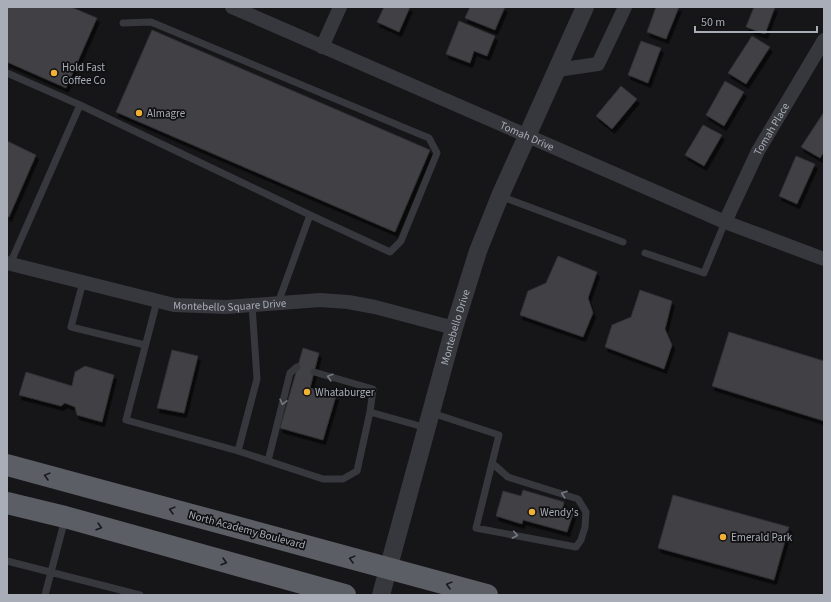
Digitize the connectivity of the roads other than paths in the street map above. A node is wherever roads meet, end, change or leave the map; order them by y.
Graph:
1 (232, 7) edge
2 (340, 7) edge
3 (585, 7) edge
4 (625, 7) edge
5 (123, 24) dead end
6 (824, 40) edge
7 (322, 47) junction
8 (557, 70) junction
9 (7, 73) edge
10 (80, 104) junction
11 (528, 136) junction
12 (500, 196) junction
13 (310, 215) junction
14 (725, 222) junction
15 (623, 242) dead end
16 (645, 253) dead end
17 (824, 259) edge
18 (8, 267) edge
19 (83, 282) junction
20 (157, 301) junction
21 (278, 303) junction
22 (252, 305) junction
23 (454, 328) junction
24 (145, 345) junction
25 (297, 367) dead end
26 (314, 372) dead end
27 (370, 412) junction
28 (429, 420) junction
29 (238, 451) junction
30 (268, 461) junction
31 (492, 463) junction
32 (7, 465) edge
33 (7, 503) edge
34 (65, 517) junction
35 (7, 561) edge
36 (389, 569) junction
37 (50, 573) junction
38 (45, 595) edge
39 (140, 595) edge
40 (345, 595) edge
41 (381, 595) edge
42 (487, 595) edge

1 - 7 street, Tomah Drive
2 - 7 street
3 - 8 street, Montebello Drive
4 - 8 street
5 - 13 lane
6 - 14 street, Tomah Place
7 - 11 street, Tomah Drive
8 - 11 street, Montebello Drive
9 - 10 lane
10 - 13 lane
10 - 18 lane
11 - 12 street, Montebello Drive
11 - 14 street, Tomah Drive
12 - 15 lane
12 - 23 street, Montebello Drive
13 - 21 lane
14 - 16 lane
14 - 17 street, Tomah Drive
18 - 19 street, Montebello Square Drive
19 - 20 street, Montebello Square Drive
19 - 24 lane
20 - 22 street, Montebello Square Drive
20 - 24 lane
21 - 22 street, Montebello Square Drive
21 - 23 street, Montebello Square Drive
22 - 29 lane
23 - 28 street, Montebello Drive
24 - 29 lane
25 -> 30 lane
27 -> 26 lane
27 - 28 lane
27 - 30 lane
28 - 31 lane
28 - 36 street, Montebello Drive
29 - 30 lane
31 -> 31 lane
36 -> 32 highway, North Academy Boulevard
33 - 34 highway
34 - 37 lane
34 -> 40 highway
35 - 37 lane
36 - 41 street, Montebello Drive
42 -> 36 highway, North Academy Boulevard
37 - 38 lane
37 - 39 lane

